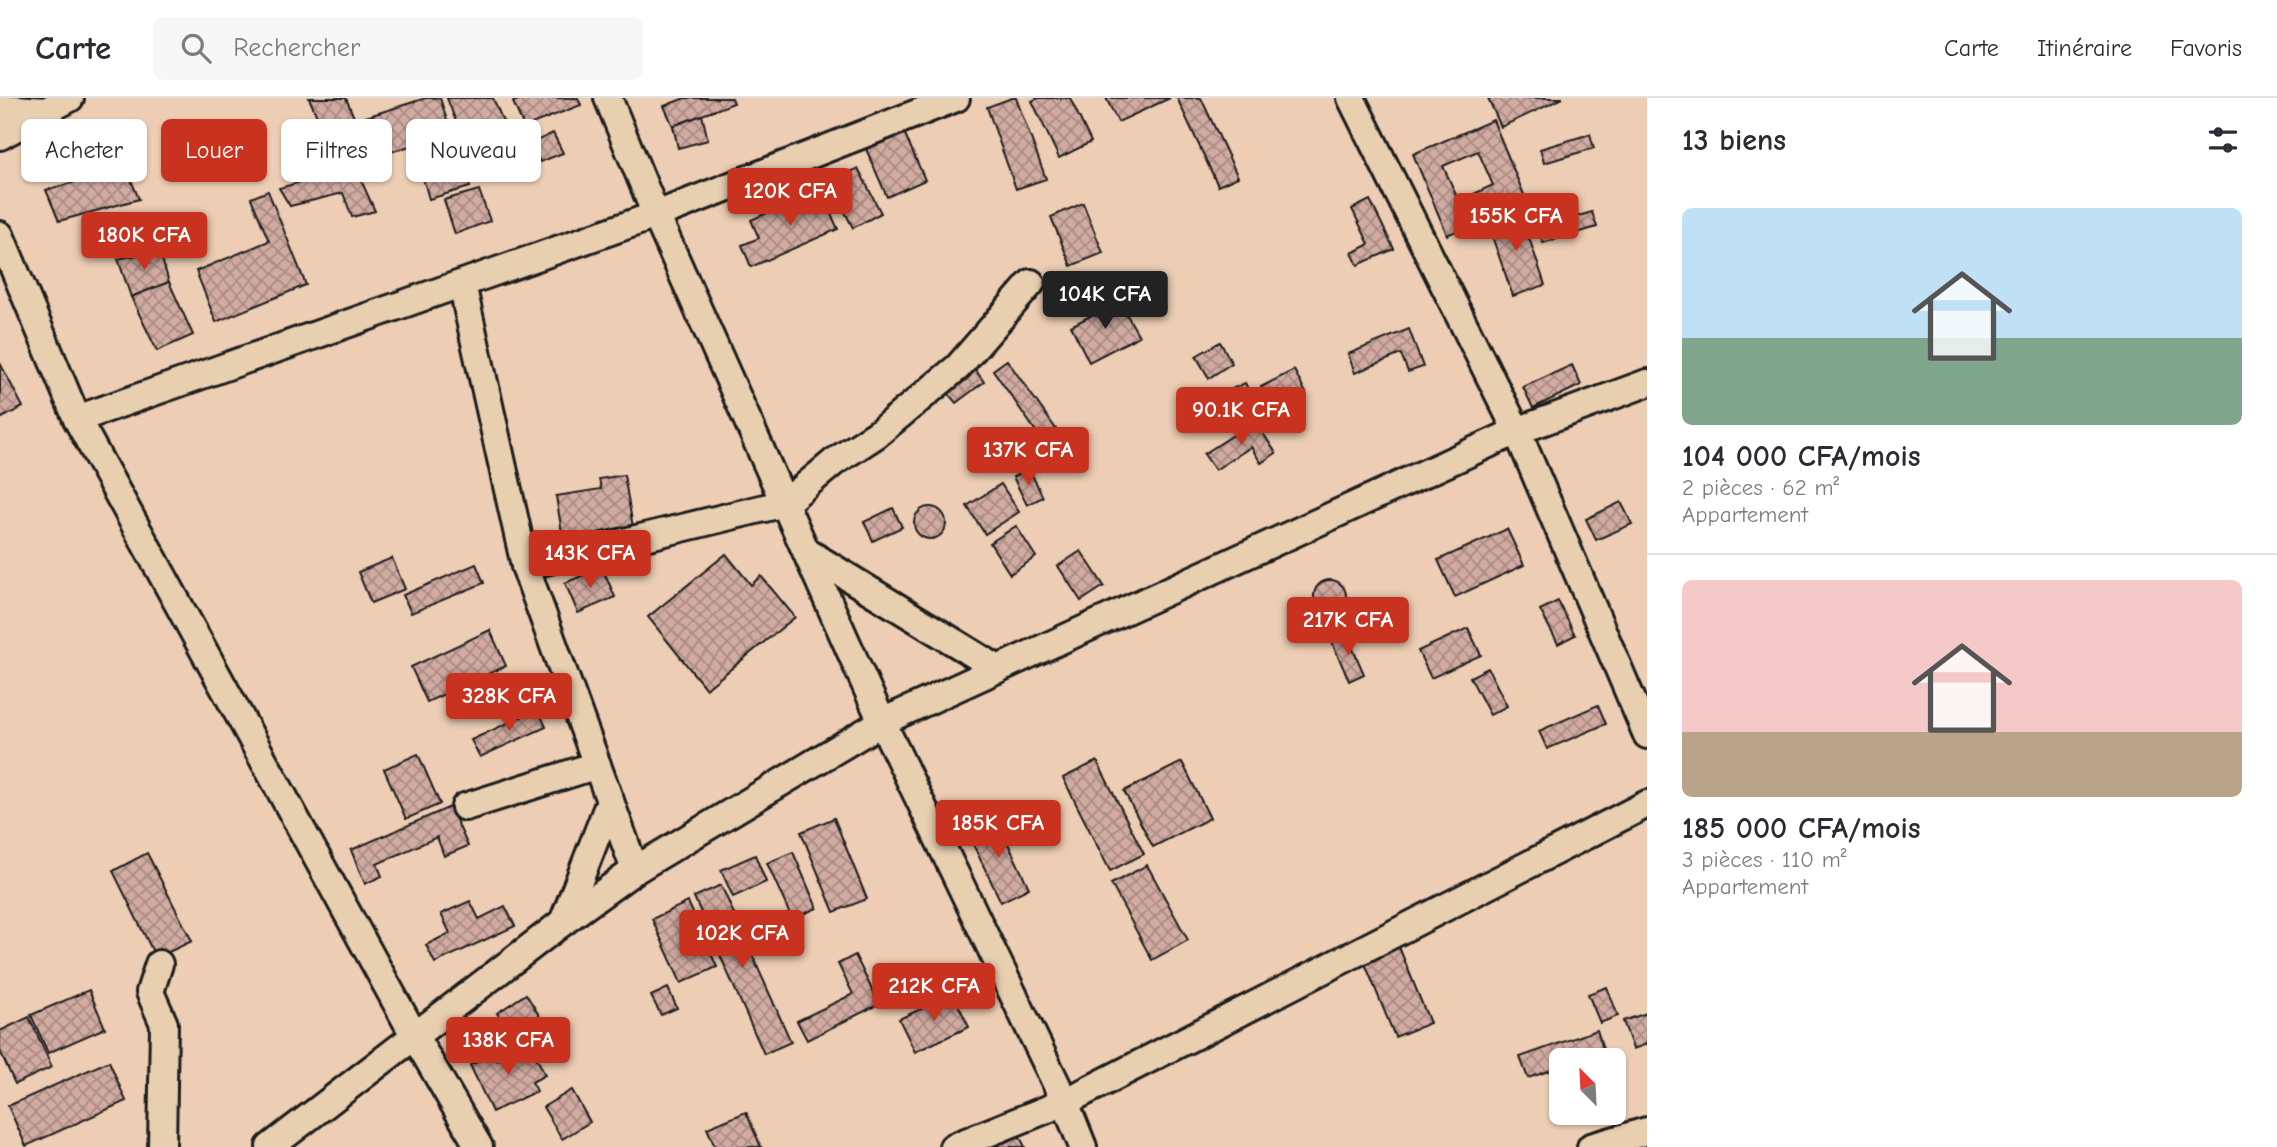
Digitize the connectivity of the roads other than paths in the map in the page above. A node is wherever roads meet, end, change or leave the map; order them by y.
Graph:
1 (70, 98) edge
2 (608, 98) edge
3 (957, 98) edge
4 (1352, 98) edge
5 (0, 108) edge
6 (46, 111) junction
7 (0, 136) edge
8 (656, 215) junction
9 (0, 235) edge
10 (1031, 283) dead end
11 (462, 284) junction
12 (1647, 383) edge
13 (77, 419) junction
14 (1517, 431) junction
15 (785, 503) junction
16 (807, 552) junction
17 (525, 566) junction
18 (998, 669) junction
19 (882, 722) junction
20 (1647, 735) edge
21 (597, 765) junction
22 (610, 801) junction
23 (1647, 804) edge
24 (465, 807) dead end
25 (635, 870) junction
26 (563, 922) junction
27 (159, 964) dead end
28 (414, 1035) junction
29 (1065, 1102) junction
30 (1647, 1131) edge
31 (162, 1147) edge
32 (270, 1147) edge
33 (479, 1147) edge
34 (953, 1147) edge
35 (1083, 1147) edge
36 (1591, 1147) edge

1 - 6 street
2 - 8 street
3 - 8 street
4 - 14 street
5 - 6 street
6 - 7 street
8 - 11 street
8 - 15 street
9 - 13 street
10 - 15 street
11 - 13 street
11 - 17 street
12 - 14 street
13 - 28 street
14 - 18 street
14 - 20 street
15 - 16 street
15 - 17 street
16 - 18 street
16 - 19 street
17 - 21 street
18 - 19 street
19 - 25 street
19 - 29 street
21 - 22 street
21 - 24 street
22 - 25 street
22 - 26 street
23 - 29 street
25 - 26 street
26 - 28 street
27 - 31 street
28 - 32 street
28 - 33 street
29 - 34 street
29 - 35 street
30 - 36 street

